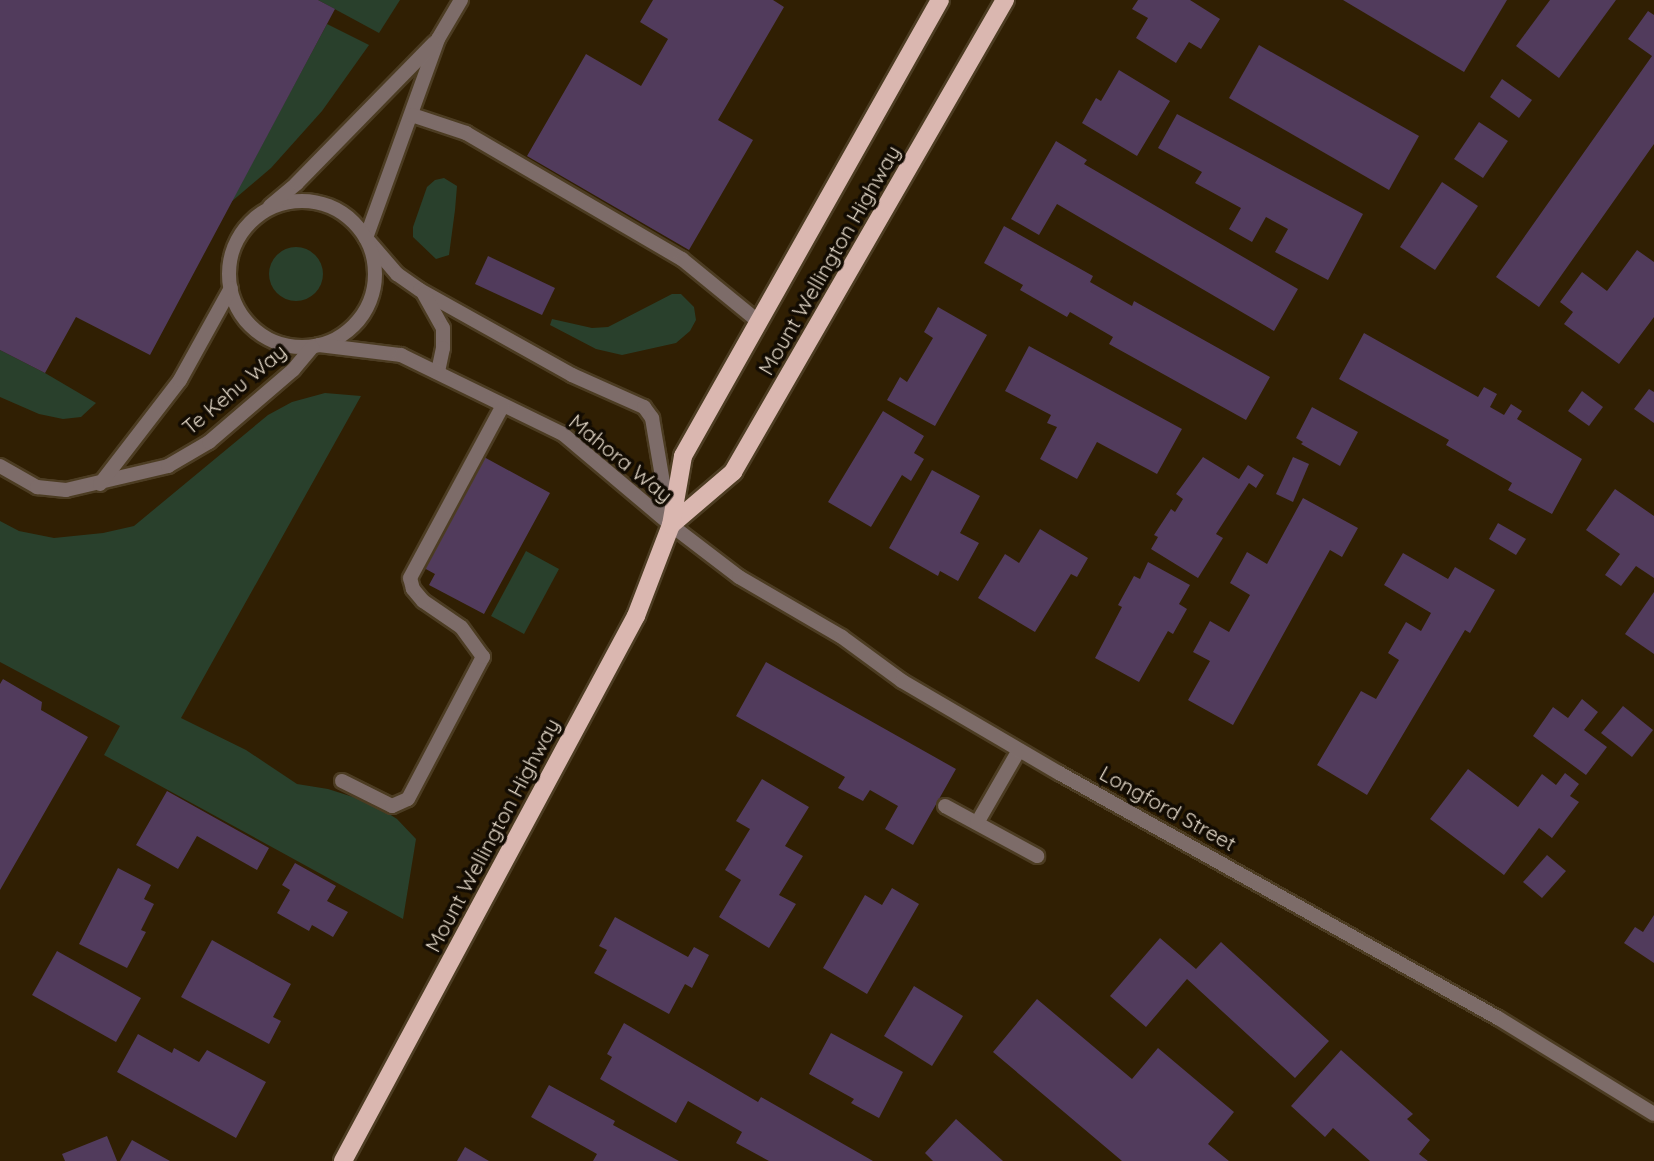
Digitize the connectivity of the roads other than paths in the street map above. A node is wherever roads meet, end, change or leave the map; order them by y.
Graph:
1 (461, 0) edge
2 (940, 0) edge
3 (1005, 0) edge
4 (438, 39) junction
5 (412, 115) junction
6 (254, 219) junction
7 (366, 238) junction
8 (231, 288) junction
9 (423, 292) junction
10 (759, 322) junction
11 (316, 346) junction
12 (438, 372) junction
13 (503, 405) junction
14 (0, 466) edge
15 (100, 484) junction
16 (671, 525) junction
17 (1019, 750) junction
18 (342, 781) dead end
19 (945, 806) dead end
20 (977, 823) junction
21 (1037, 856) dead end
22 (1654, 1114) edge
23 (343, 1161) edge

1 - 4 street, Te Kehu Way
2 - 10 main road, Mount Wellington Highway
3 - 16 main road, Mount Wellington Highway
4 - 5 street, Te Kehu Way
4 - 6 street, Te Kehu Way
5 - 7 street, Te Kehu Way
5 - 10 street
6 - 7 street, Te Kehu Way
6 - 8 street, Te Kehu Way
7 - 9 street, Mahora Way
7 - 11 street, Te Kehu Way
8 - 11 street, Te Kehu Way
8 - 15 street, Te Kehu Way
9 - 12 street
9 - 16 street, Mahora Way
10 - 16 main road, Mount Wellington Highway
11 - 12 street, Mahora Way
11 - 15 street, Te Kehu Way
12 - 13 street, Mahora Way
13 - 16 street, Mahora Way
13 - 18 street
14 - 15 street, Te Kehu Way
16 - 17 street, Longford Street
16 - 23 main road, Mount Wellington Highway
17 - 20 street
17 - 22 street, Longford Street
19 - 20 street
20 - 21 street

